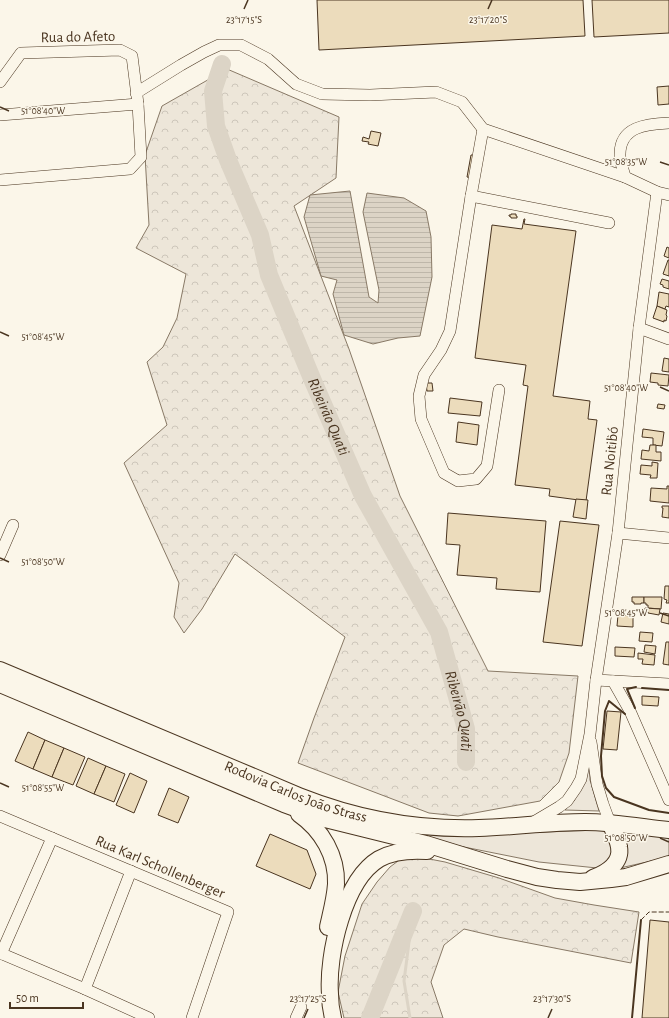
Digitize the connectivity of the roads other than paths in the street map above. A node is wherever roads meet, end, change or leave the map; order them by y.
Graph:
1 (0, 82) edge
2 (137, 99) junction
3 (0, 115) edge
4 (669, 123) edge
5 (483, 129) junction
6 (625, 178) junction
7 (0, 180) edge
8 (658, 192) junction
9 (669, 195) edge
10 (471, 196) junction
11 (609, 223) dead end
12 (639, 328) junction
13 (669, 339) edge
14 (499, 390) dead end
15 (13, 525) dead end
16 (618, 533) junction
17 (669, 538) edge
18 (0, 555) edge
19 (0, 670) edge
20 (596, 680) junction
21 (612, 681) junction
22 (0, 684) edge
23 (669, 684) edge
24 (590, 734) junction
25 (669, 800) edge
26 (284, 804) junction
27 (0, 816) edge
28 (610, 823) junction
29 (527, 825) junction
30 (669, 830) edge
31 (52, 838) junction
32 (459, 854) junction
33 (669, 864) edge
34 (131, 871) junction
35 (580, 882) junction
36 (0, 954) edge
37 (85, 989) junction
38 (301, 1007) dead end
39 (149, 1018) edge
40 (192, 1018) edge
41 (296, 1018) edge
42 (322, 1018) edge
43 (333, 1018) edge

1 - 2 street, Rua do Afeto
2 - 3 street
2 - 5 street
2 - 7 street
4 - 6 street
5 - 6 street
5 - 10 street
6 - 8 street
8 - 9 street
8 - 12 street, Rua Noitibó
10 - 11 street
10 - 14 street
12 - 13 street
12 - 16 street, Rua Noitibó
15 - 18 street
16 - 17 street
16 - 20 street, Rua Noitibó
19 - 29 highway, Rodovia Carlos João Strass
20 - 21 street
20 - 24 street, Rua Noitibó
21 - 23 street
21 - 25 street
22 - 26 highway, Rodovia Carlos João Strass
24 - 28 street, Rua Noitibó
24 - 29 street, Rua Noitibó
26 - 32 highway, Rodovia Carlos João Strass
26 - 42 highway
27 - 31 street, Rua Karl Schollenberger
28 - 29 highway, Rodovia Carlos João Strass
28 - 30 highway, Rodovia Carlos João Strass
28 - 35 highway
31 - 34 street, Rua Karl Schollenberger
31 - 36 street
32 - 35 highway, Rodovia Carlos João Strass
32 - 43 highway
33 - 35 highway
34 - 37 street
34 - 40 street, Rua Karl Schollenberger
36 - 37 street
37 - 39 street
38 - 41 street

